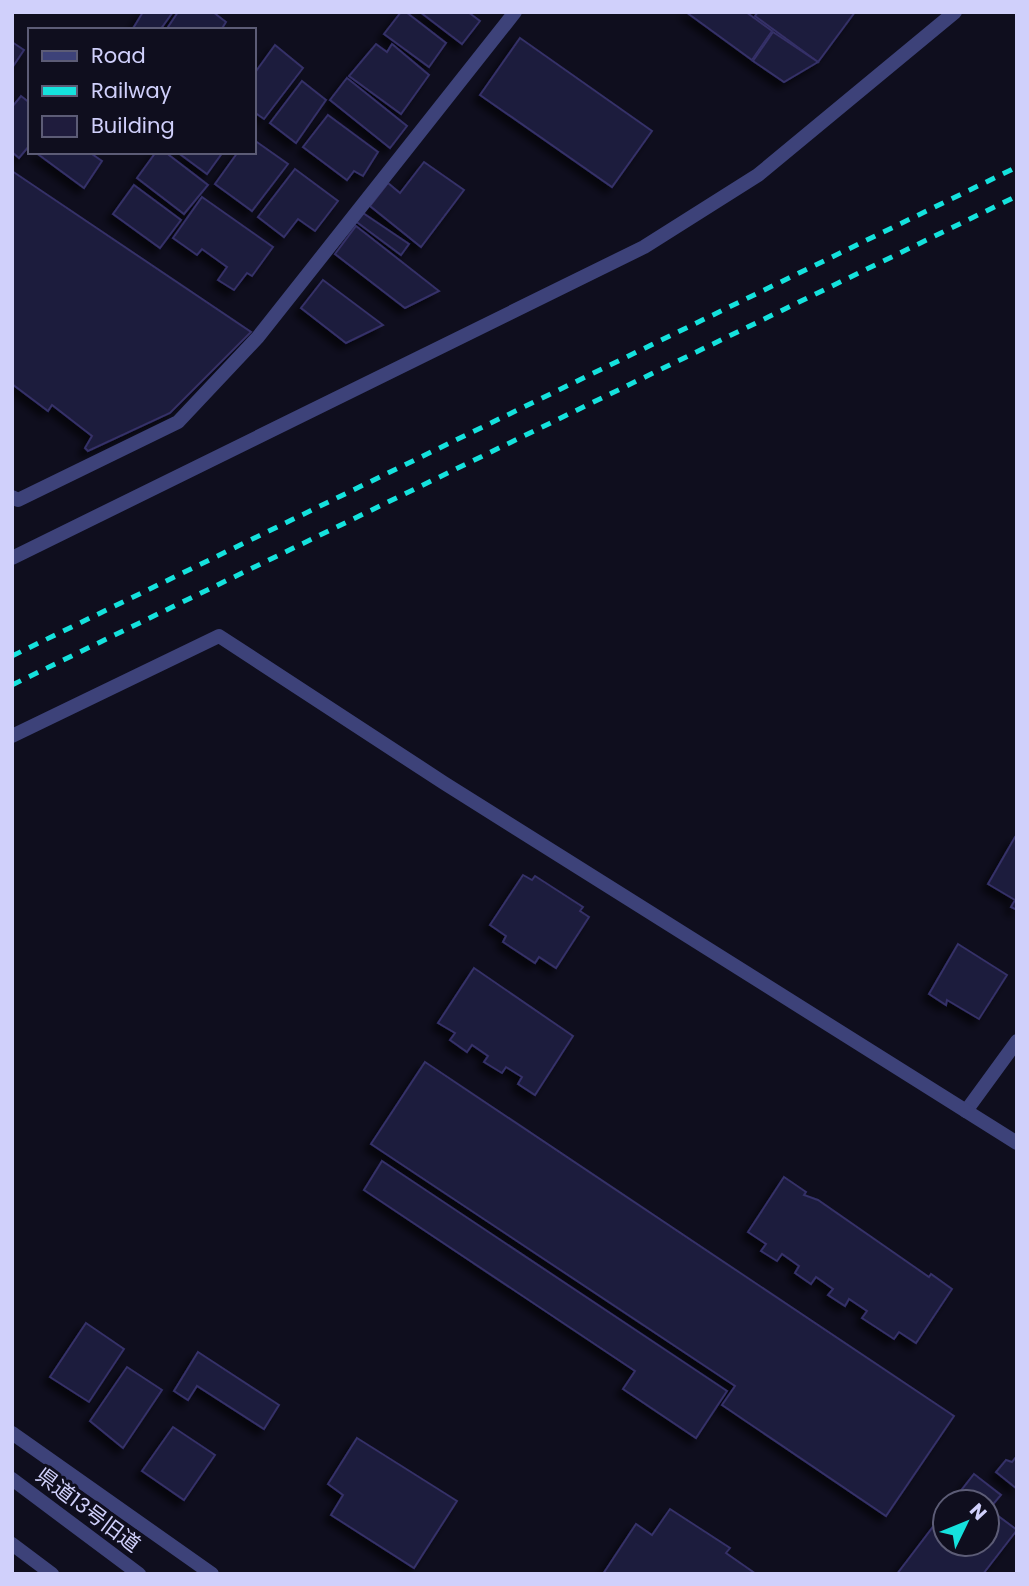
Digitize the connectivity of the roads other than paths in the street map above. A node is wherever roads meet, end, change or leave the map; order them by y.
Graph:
1 (515, 12) edge
2 (955, 12) edge
3 (12, 497) edge
4 (12, 558) edge
5 (12, 736) edge
6 (1017, 1041) edge
7 (966, 1111) junction
8 (1017, 1143) edge
9 (12, 1433) edge
10 (12, 1479) edge
11 (12, 1544) edge
12 (52, 1574) edge
13 (139, 1574) edge
14 (212, 1574) edge

1 - 3 street
2 - 4 street
5 - 7 street
6 - 7 street
7 - 8 street
9 - 14 street
10 - 13 street, 県道13号旧道
11 - 12 street

